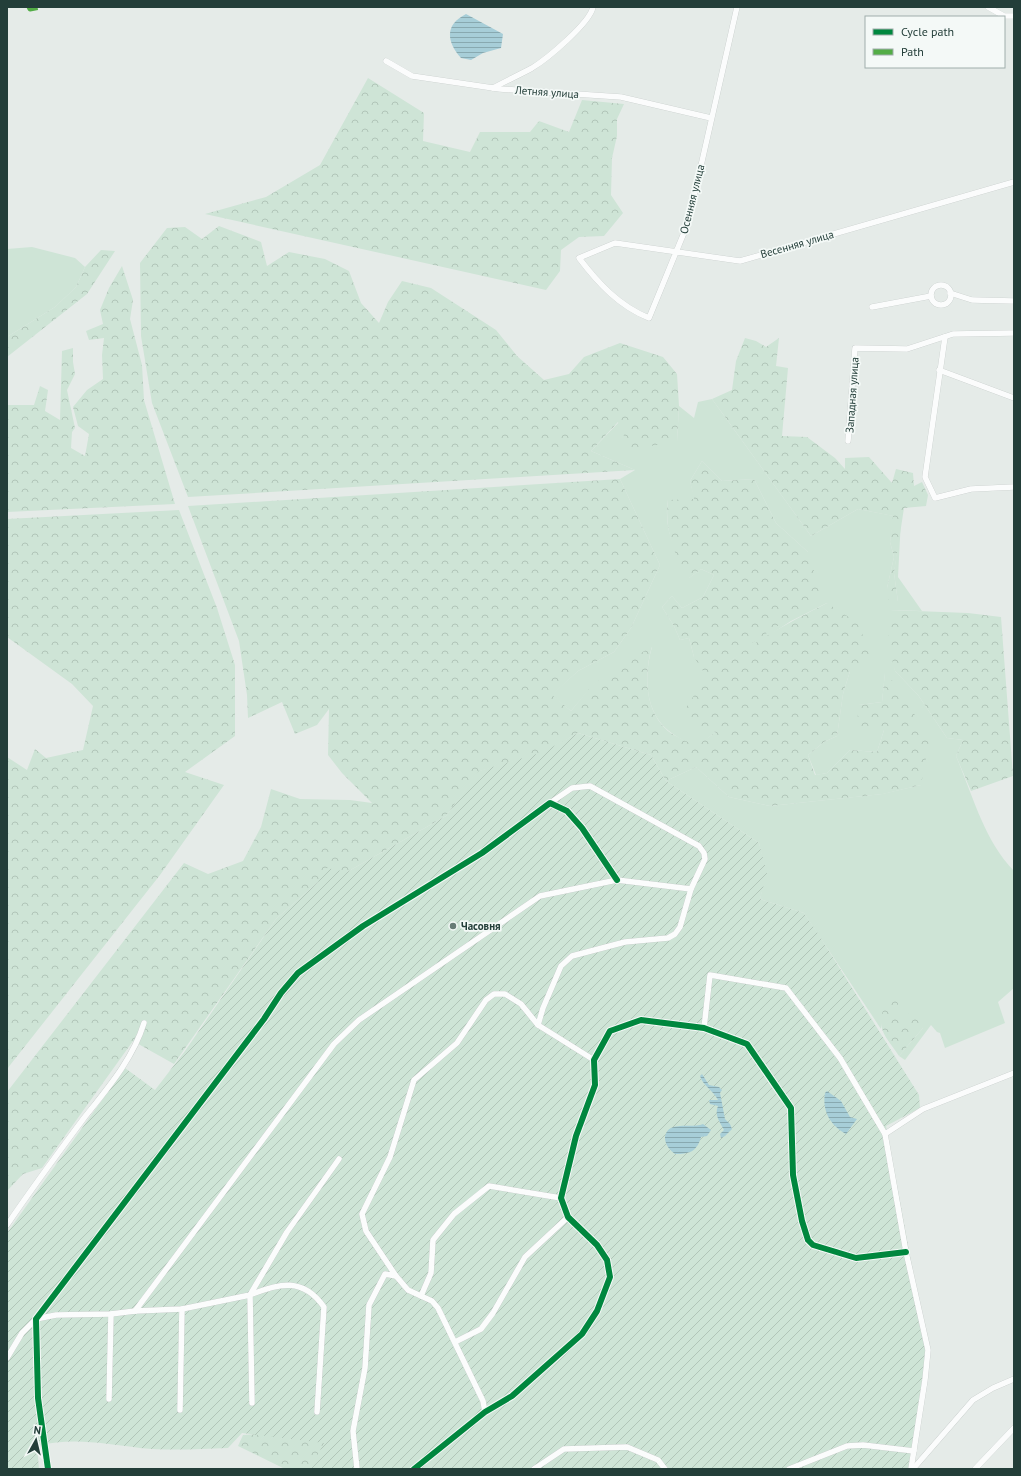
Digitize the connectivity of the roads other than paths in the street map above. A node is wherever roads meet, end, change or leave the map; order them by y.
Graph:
1 (593, 7) edge
2 (737, 7) edge
3 (988, 7) edge
4 (1014, 16) edge
5 (386, 61) dead end
6 (492, 88) junction
7 (711, 118) junction
8 (1014, 182) edge
9 (678, 252) junction
10 (578, 258) joint
11 (950, 293) junction
12 (931, 296) junction
13 (1014, 301) edge
14 (872, 307) dead end
15 (1014, 333) edge
16 (945, 337) junction
17 (939, 370) junction
18 (1014, 398) edge
19 (848, 441) dead end
20 (1014, 487) edge
21 (550, 803) junction
22 (617, 880) junction
23 (691, 889) junction
24 (144, 1023) dead end
25 (538, 1025) junction
26 (704, 1028) junction
27 (594, 1060) junction
28 (1014, 1074) edge
29 (885, 1134) junction
30 (339, 1159) dead end
31 (561, 1198) junction
32 (568, 1217) junction
33 (7, 1225) edge
34 (906, 1252) junction
35 (396, 1276) junction
36 (250, 1295) junction
37 (421, 1296) junction
38 (182, 1310) junction
39 (135, 1311) junction
40 (111, 1314) junction
41 (36, 1319) junction
42 (454, 1342) junction
43 (7, 1358) edge
44 (1014, 1379) edge
45 (109, 1399) dead end
46 (252, 1403) dead end
47 (180, 1410) dead end
48 (317, 1412) dead end
49 (485, 1412) junction
50 (1014, 1428) edge
51 (914, 1451) junction
52 (421, 1467) edge
53 (48, 1469) edge
54 (357, 1469) edge
55 (414, 1469) edge
56 (534, 1469) edge
57 (665, 1469) edge
58 (789, 1469) edge
59 (912, 1469) edge
60 (975, 1469) edge

1 - 6 street
2 - 7 street, Осенняя улица
3 - 4 street
5 - 6 street, Летняя улица
6 - 7 street, Летняя улица
7 - 9 street, Осенняя улица
8 - 9 street, Весенняя улица
9 - 10 street, Весенняя улица
9 - 10 street, Осенняя улица
11 - 12 street
11 - 12 street
11 - 13 street
12 - 14 street
15 - 16 street
16 - 17 street
16 - 19 street, Западная улица
17 - 18 street
17 - 20 street
21 - 22 street
21 - 23 street
21 - 41 street
22 - 23 street
22 - 39 street
23 - 25 street
24 - 33 street
25 - 27 street
25 - 35 street
26 - 27 street
26 - 29 street
26 - 34 street
27 - 31 street
28 - 29 street
29 - 34 street
30 - 36 street
31 - 32 street
31 - 37 street
32 - 42 street
32 - 49 street
34 - 51 street
35 - 37 street
35 - 54 street
36 - 38 street
36 - 46 street
36 - 48 street
37 - 42 street
38 - 39 street
38 - 47 street
39 - 40 street
40 - 41 street
40 - 45 street
41 - 43 street
41 - 53 street
42 - 49 street
44 - 59 street
49 - 52 street
50 - 60 street
51 - 58 street
51 - 59 street
52 - 55 street
56 - 57 street

